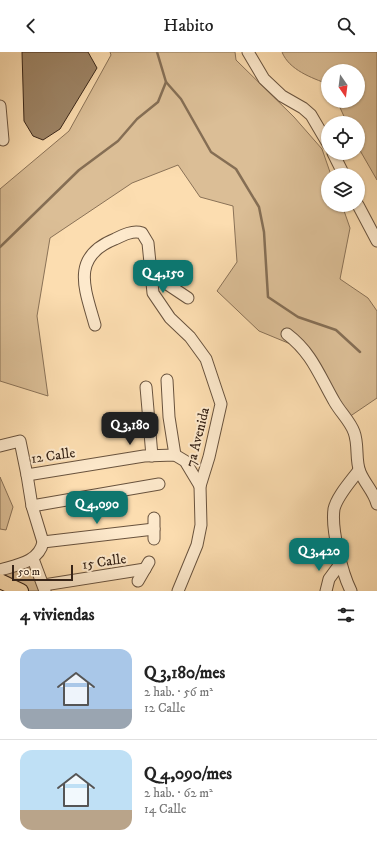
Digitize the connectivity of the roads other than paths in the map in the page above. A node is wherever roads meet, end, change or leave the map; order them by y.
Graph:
1 (248, 52) edge
2 (0, 106) edge
3 (321, 132) edge
4 (2, 140) dead end
5 (362, 212) edge
6 (377, 241) edge
7 (149, 272) junction
8 (188, 298) dead end
9 (95, 325) dead end
10 (287, 334) dead end
11 (167, 380) dead end
12 (146, 387) dead end
13 (0, 446) edge
14 (175, 455) junction
15 (152, 456) junction
16 (359, 470) junction
17 (27, 475) junction
18 (159, 484) dead end
19 (200, 486) junction
20 (377, 504) edge
21 (32, 506) junction
22 (154, 529) dead end
23 (43, 542) junction
24 (36, 556) junction
25 (340, 564) junction
26 (0, 570) edge
27 (138, 580) dead end
28 (0, 581) edge
29 (44, 588) edge
30 (21, 591) edge
31 (178, 591) edge
32 (326, 591) edge
33 (351, 591) edge

1 - 3 street
2 - 4 street
5 - 6 street
7 - 8 street
7 - 9 street, 7a Avenida
7 - 19 street, 7a Avenida
10 - 16 street
11 - 14 street
12 - 15 street
13 - 17 street, 12 Calle
14 - 15 street, 12 Calle
14 - 19 street
15 - 17 street, 12 Calle
16 - 20 street
16 - 25 street
17 - 21 street
18 - 21 street
19 - 31 street, 7a Avenida
21 - 23 street
22 - 23 street
23 - 24 street
24 - 26 street
24 - 29 street
25 - 32 street
25 - 33 street
27 - 29 street, 15 Calle
28 - 30 main road

